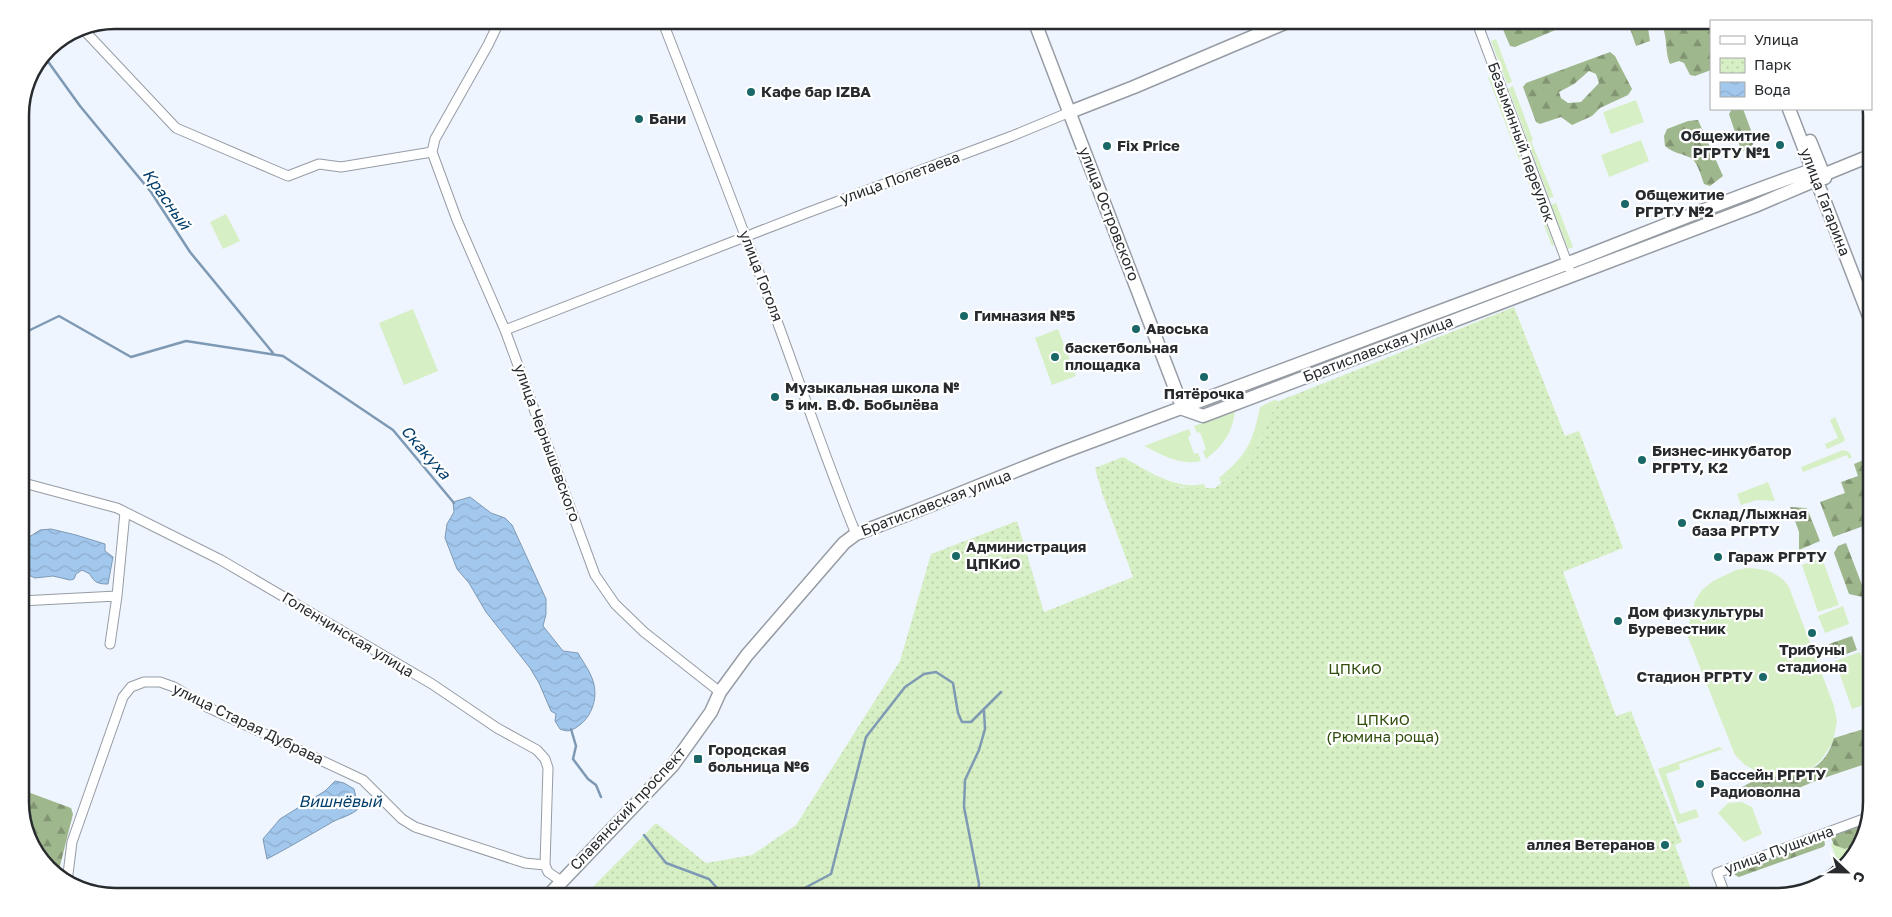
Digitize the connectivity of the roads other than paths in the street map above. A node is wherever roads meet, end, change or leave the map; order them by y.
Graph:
1 (496, 29) edge
2 (665, 29) edge
3 (1038, 29) edge
4 (1271, 29) edge
5 (1479, 29) edge
6 (87, 33) edge
7 (1789, 110) edge
8 (1798, 110) edge
9 (1070, 112) junction
10 (432, 152) junction
11 (1863, 159) edge
12 (1817, 175) junction
13 (746, 237) junction
14 (1570, 269) junction
15 (1863, 281) edge
16 (1863, 300) edge
17 (505, 330) junction
18 (1183, 409) junction
19 (29, 484) edge
20 (125, 512) junction
21 (856, 534) junction
22 (117, 596) junction
23 (29, 601) edge
24 (110, 644) dead end
25 (720, 692) junction
26 (1862, 819) edge
27 (545, 864) junction
28 (68, 874) edge
29 (561, 881) junction
30 (555, 888) edge
31 (1723, 888) edge

1 - 10 street
2 - 13 street, улица Гоголя
3 - 9 street, улица Островского
4 - 9 street, улица Полетаева
5 - 14 street, Безымянный переулок
6 - 10 street
7 - 12 street, улица Гагарина
8 - 12 street, улица Гагарина
9 - 13 street, улица Полетаева
9 - 18 street, улица Островского
10 - 17 street, улица Чернышевского
11 - 12 street, Братиславская улица
12 - 14 street, Братиславская улица
12 - 15 street, улица Гагарина
12 - 16 street, улица Гагарина
13 - 17 street, улица Полетаева
13 - 21 street, улица Гоголя
14 - 18 street, Братиславская улица
17 - 25 street, улица Чернышевского
18 - 21 street, Братиславская улица
19 - 20 street, Голенчинская улица
20 - 22 street
20 - 27 street, Голенчинская улица
21 - 25 street, Братиславская улица
22 - 23 street
22 - 24 street
25 - 29 street, Славянский проспект
26 - 31 street, улица Пушкина
27 - 28 street, улица Старая Дубрава
27 - 29 street
29 - 30 street, Славянский проспект

